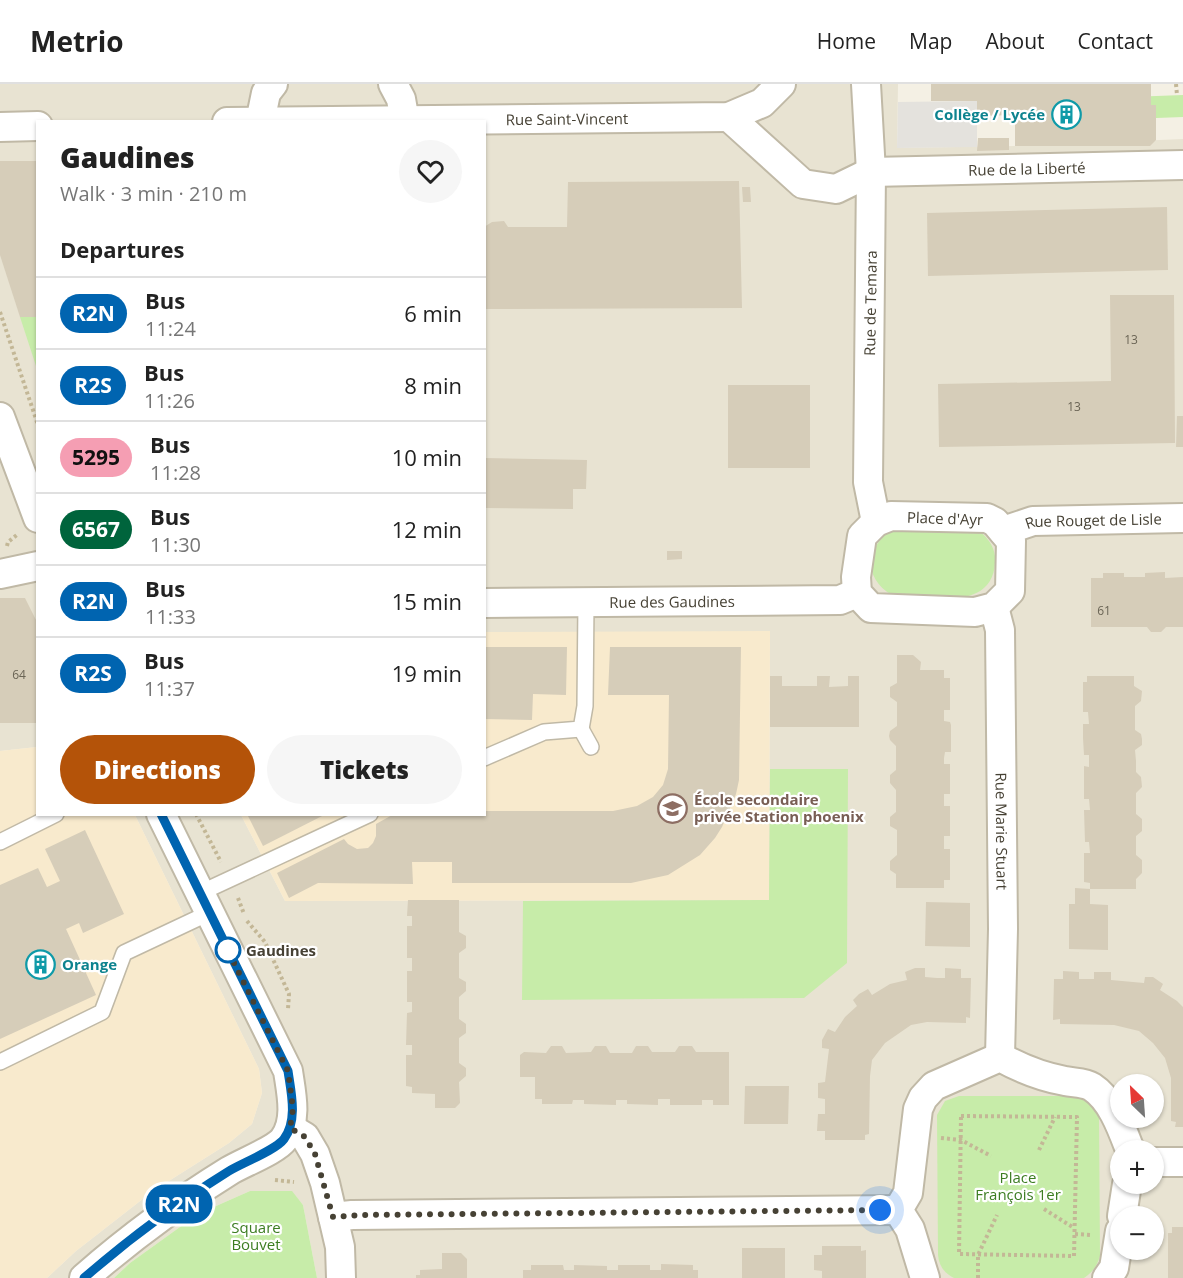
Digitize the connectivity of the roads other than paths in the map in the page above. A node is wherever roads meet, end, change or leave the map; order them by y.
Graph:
1 (273, 84) edge
2 (393, 84) edge
3 (781, 84) edge
4 (866, 84) edge
5 (729, 117) junction
6 (260, 120) edge
7 (405, 120) edge
8 (486, 120) edge
9 (36, 126) edge
10 (0, 127) edge
11 (1183, 165) edge
12 (871, 171) junction
13 (0, 417) edge
14 (36, 513) edge
15 (1183, 518) edge
16 (876, 522) junction
17 (1003, 531) junction
18 (36, 567) edge
19 (0, 574) edge
20 (857, 593) junction
21 (586, 602) junction
22 (486, 603) edge
23 (994, 607) junction
24 (581, 729) junction
25 (591, 747) dead end
26 (486, 758) edge
27 (52, 816) edge
28 (162, 816) edge
29 (366, 816) edge
30 (0, 842) edge
31 (204, 903) junction
32 (1000, 1057) junction
33 (0, 1062) edge
34 (290, 1128) junction
35 (1126, 1140) edge
36 (1164, 1162) edge
37 (1183, 1162) edge
38 (898, 1210) junction
39 (333, 1217) junction
40 (1115, 1260) edge
41 (84, 1278) edge
42 (341, 1278) edge
43 (925, 1278) edge
44 (1107, 1278) edge

1 - 6 street
2 - 7 street
3 - 5 street, Rue Saint-Vincent
4 - 12 street, Rue de Temara
5 - 8 street, Rue Saint-Vincent
5 - 12 street
9 - 10 street
11 - 12 street, Rue de la Liberté
12 - 16 street, Rue de Temara
13 - 14 street
15 - 17 street, Rue Rouget de Lisle
16 - 17 street, Place d'Ayr
16 - 20 street
17 - 23 street, Place d'Ayr
18 - 19 street
20 - 21 street, Rue des Gaudines
20 - 23 street
21 - 22 street, Rue des Gaudines
21 - 24 lane
23 - 32 street, Rue Marie Stuart
24 - 25 lane
24 - 26 lane
27 - 30 lane
28 - 31 street
29 - 31 lane
31 - 33 lane
31 - 34 street
32 - 35 street
32 - 38 street
34 - 39 street
34 - 41 street
36 - 37 street
38 - 39 street
38 - 43 street
39 - 42 street
40 - 44 street

